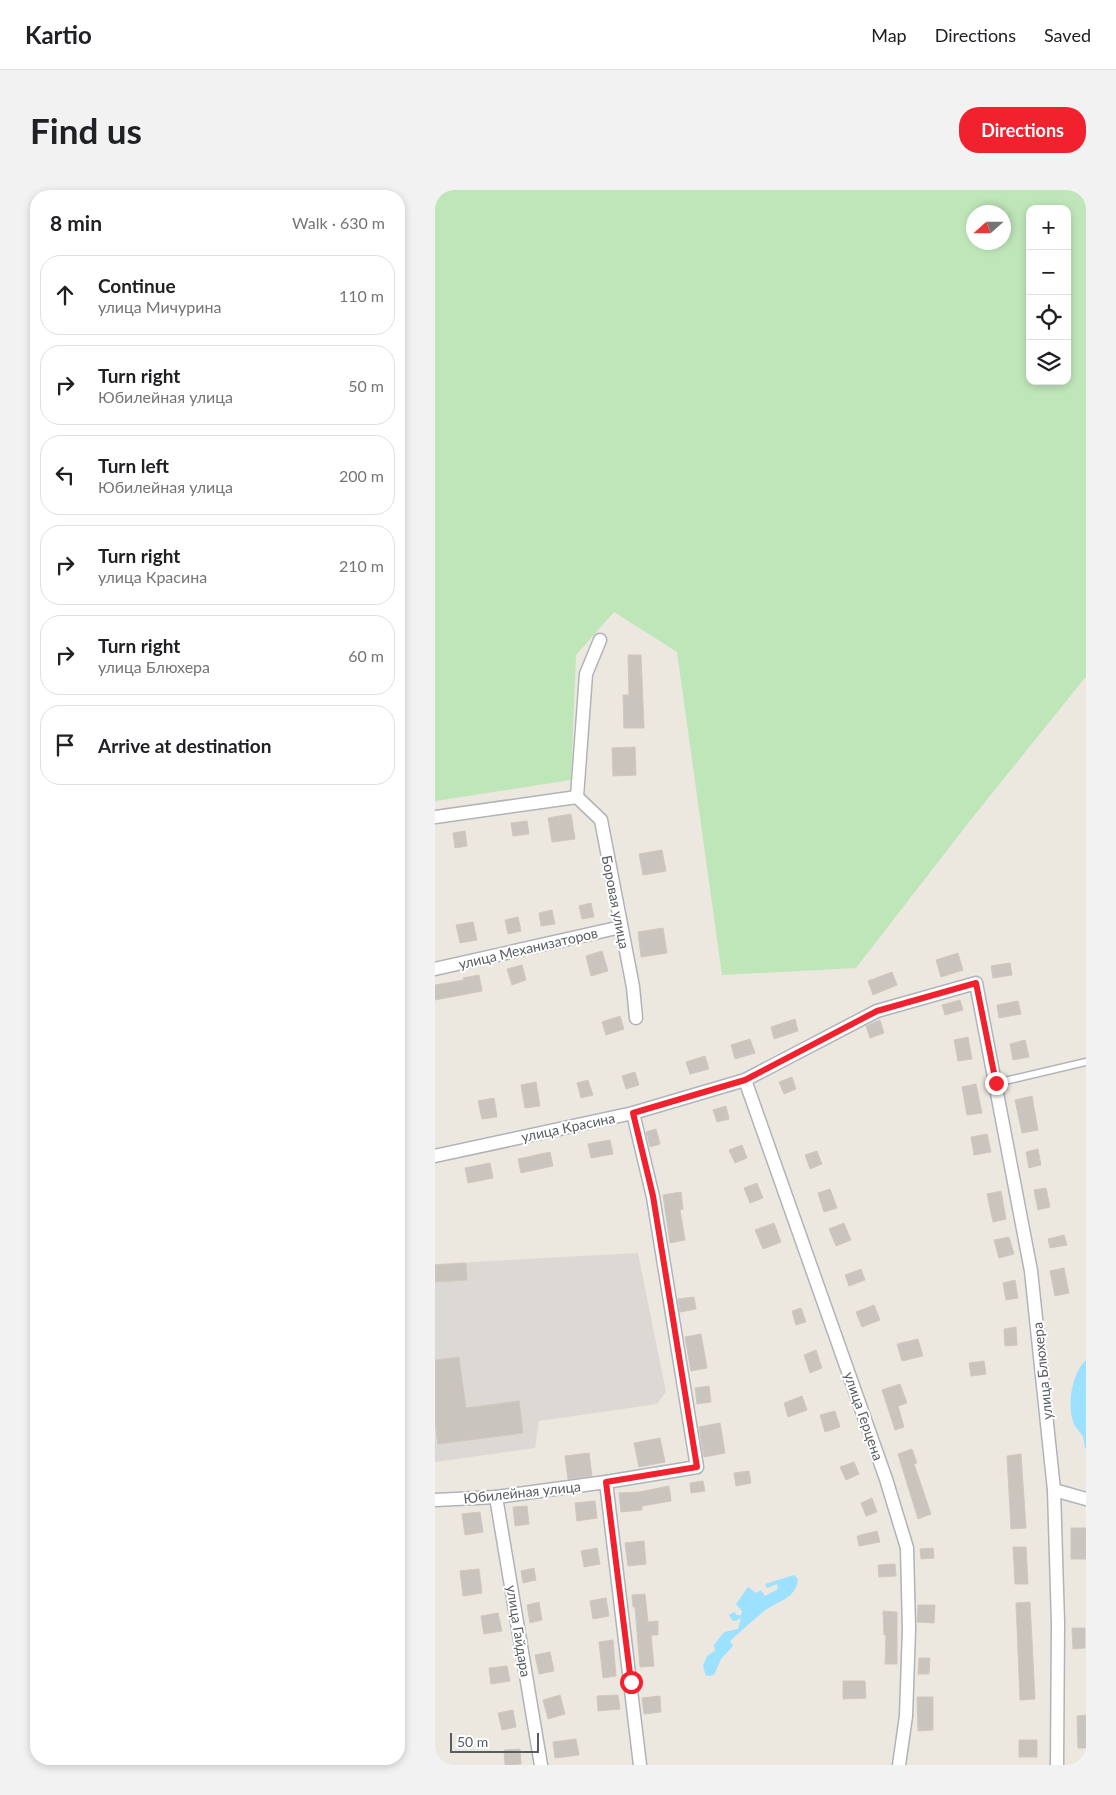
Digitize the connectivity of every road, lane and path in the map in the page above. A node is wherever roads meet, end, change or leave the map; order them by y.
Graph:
1 (600, 640) dead end
2 (577, 797) junction
3 (435, 818) edge
4 (621, 927) junction
5 (435, 969) edge
6 (976, 983) joint
7 (636, 1018) dead end
8 (1086, 1062) edge
9 (745, 1080) junction
10 (996, 1083) junction
11 (633, 1113) junction
12 (435, 1156) edge
13 (606, 1482) junction
14 (1054, 1490) junction
15 (496, 1497) junction
16 (1086, 1499) edge
17 (435, 1500) edge
18 (541, 1765) edge
19 (640, 1765) edge
20 (899, 1765) edge
21 (1057, 1765) edge

1 - 2 street
2 - 3 street
2 - 4 street, Боровая улица
4 - 5 street, улица Механизаторов
4 - 7 street, Боровая улица
6 - 9 street, улица Красина
6 - 10 street, улица Блюхера
8 - 10 lane
9 - 11 street, улица Красина
9 - 20 street, улица Герцена
10 - 14 street, улица Блюхера
11 - 12 street, улица Красина
11 - 13 street, Юбилейная улица
13 - 15 street, Юбилейная улица
13 - 19 street
14 - 16 street
14 - 21 street, улица Блюхера
15 - 17 street, Юбилейная улица
15 - 18 street, улица Гайдара

